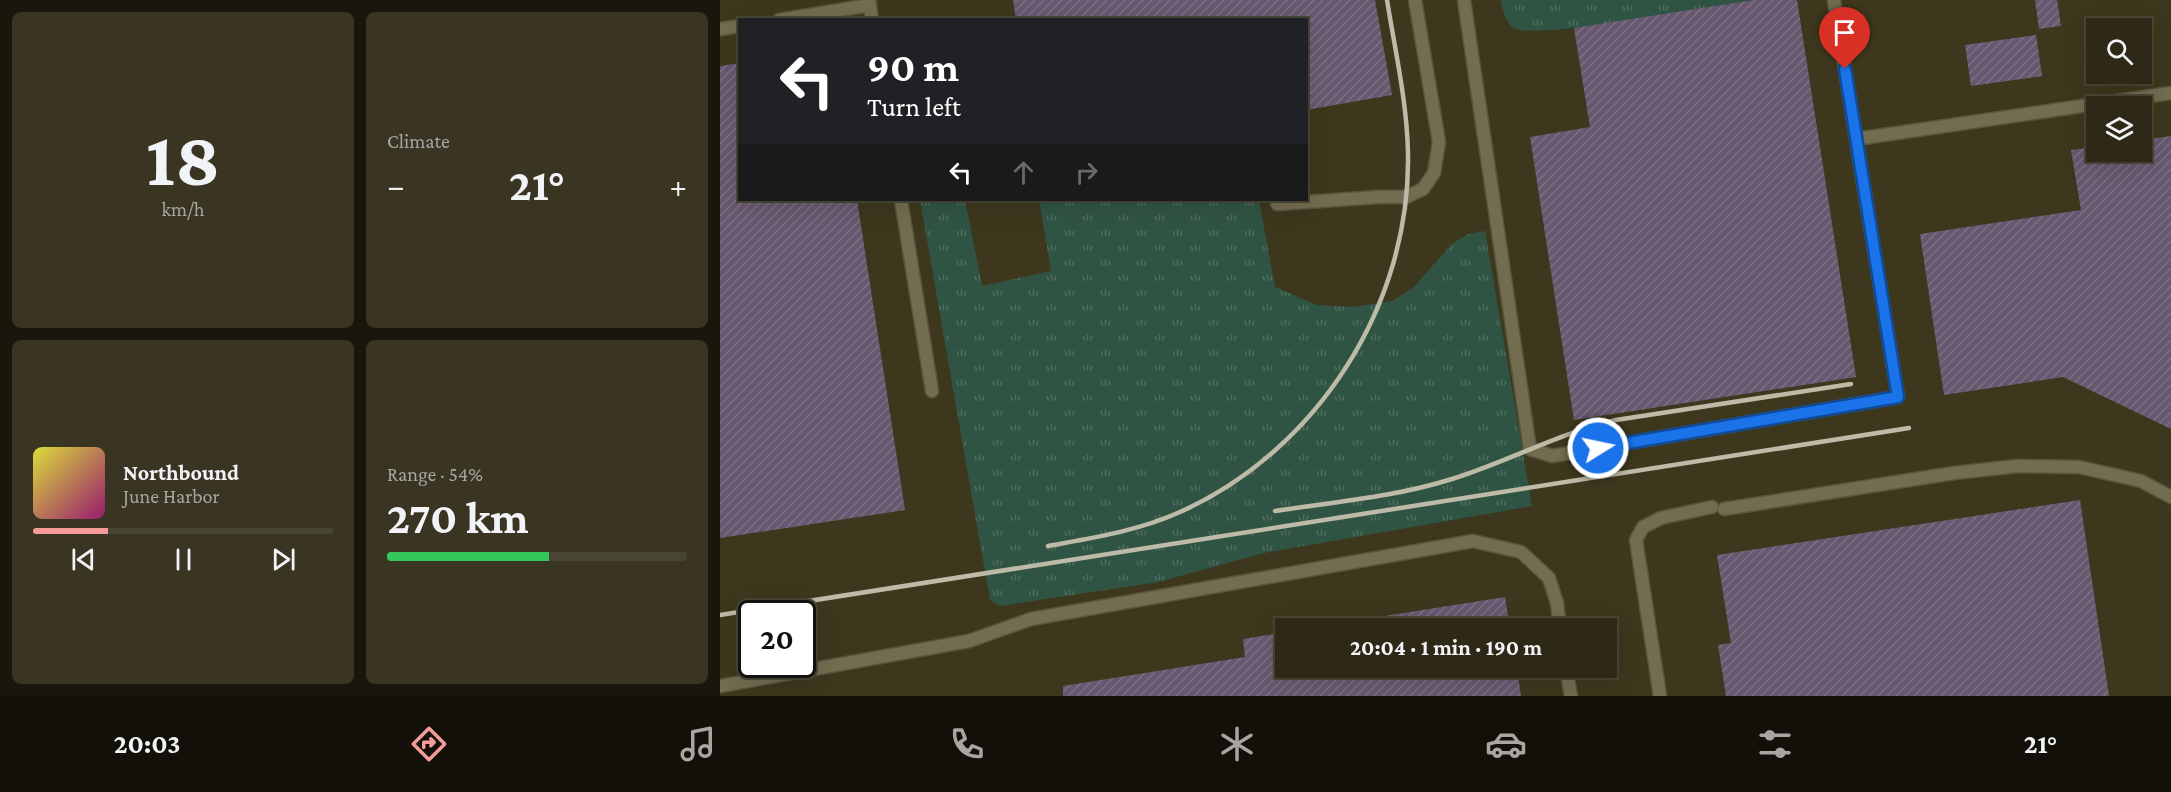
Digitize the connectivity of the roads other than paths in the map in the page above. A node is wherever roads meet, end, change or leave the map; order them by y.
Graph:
1 (1415, 0) edge
2 (1464, 0) edge
3 (1834, 0) edge
4 (869, 2) edge
5 (789, 18) edge
6 (872, 18) edge
7 (738, 26) edge
8 (720, 29) edge
9 (2171, 93) edge
10 (1856, 139) junction
11 (901, 201) edge
12 (1277, 204) dead end
13 (932, 391) dead end
14 (2171, 498) edge
15 (1559, 618) edge
16 (1567, 678) edge
17 (720, 686) edge
18 (1570, 696) edge
19 (1660, 696) edge

1 - 12 lane
2 - 10 lane
3 - 10 lane
4 - 5 lane
4 - 6 lane
7 - 8 lane
9 - 10 lane
11 - 13 lane
14 - 19 lane
15 - 17 lane
16 - 18 lane

